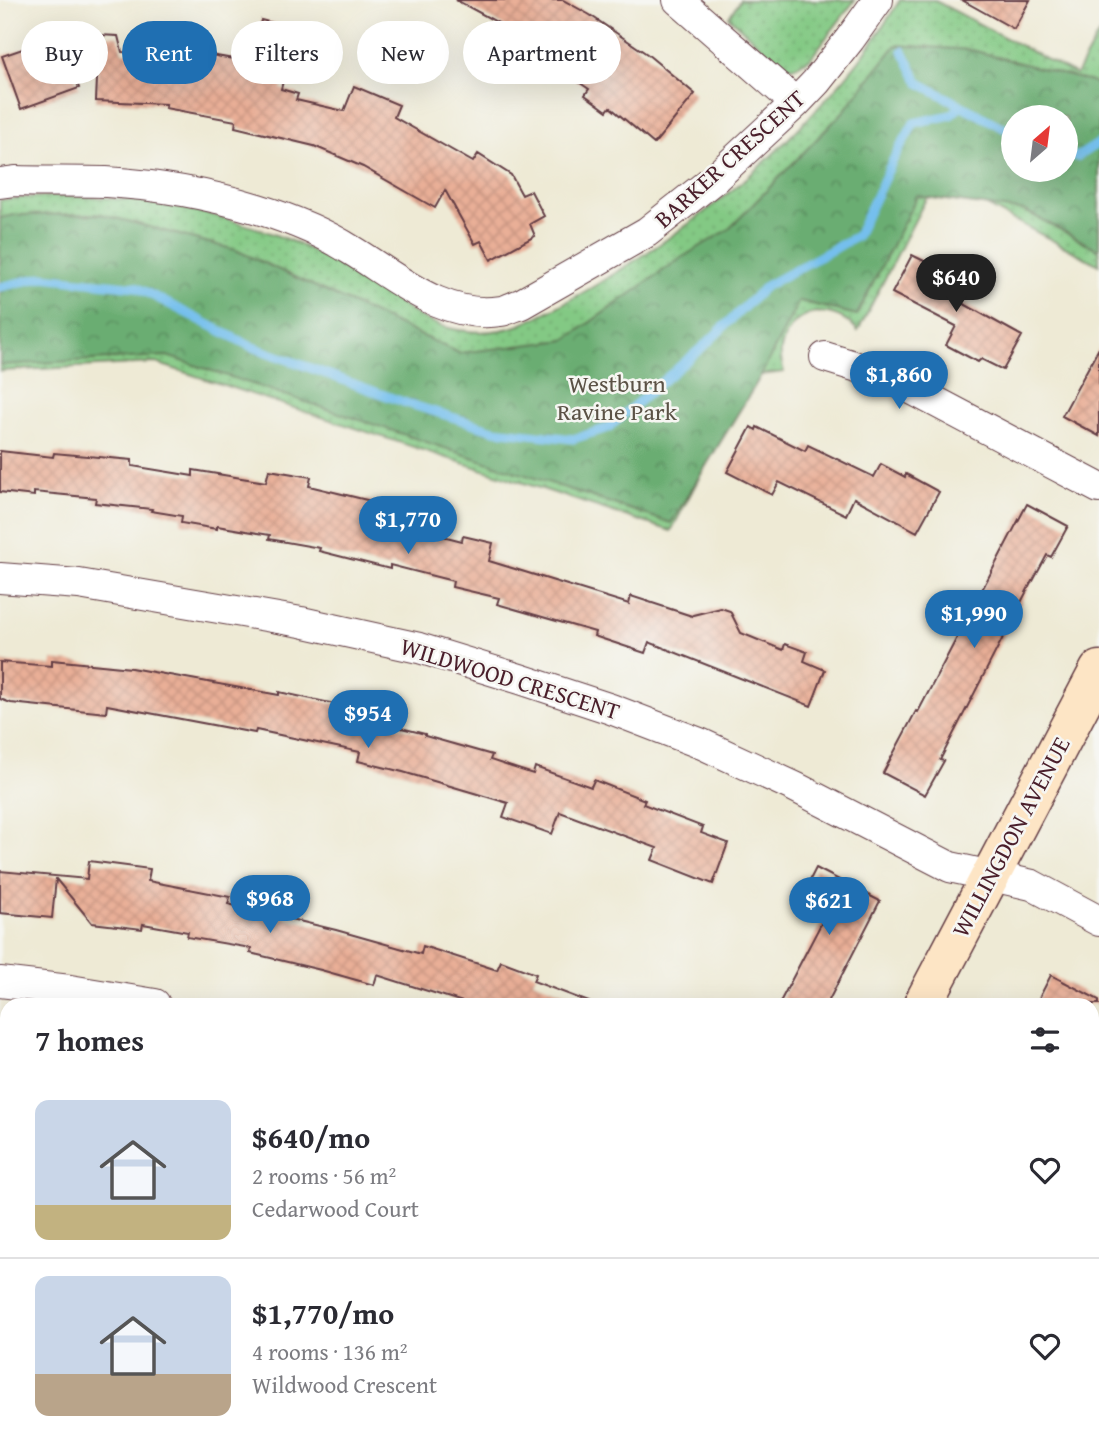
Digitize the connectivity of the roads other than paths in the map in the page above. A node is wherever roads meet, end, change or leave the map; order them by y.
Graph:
1 (678, 0) edge
2 (878, 0) edge
3 (796, 103) junction
4 (0, 183) edge
5 (825, 357) dead end
6 (1099, 488) edge
7 (0, 578) edge
8 (1099, 670) edge
9 (991, 876) junction
10 (1099, 921) edge
11 (0, 982) edge
12 (119, 998) edge
13 (926, 998) edge

1 - 3 street
2 - 3 street, BARKER CRESCENT
3 - 4 street, BARKER CRESCENT
5 - 6 street
7 - 9 street, WILDWOOD CRESCENT
8 - 9 main road, WILLINGDON AVENUE
9 - 10 street, WILDWOOD CRESCENT
9 - 13 main road, WILLINGDON AVENUE
11 - 12 street

